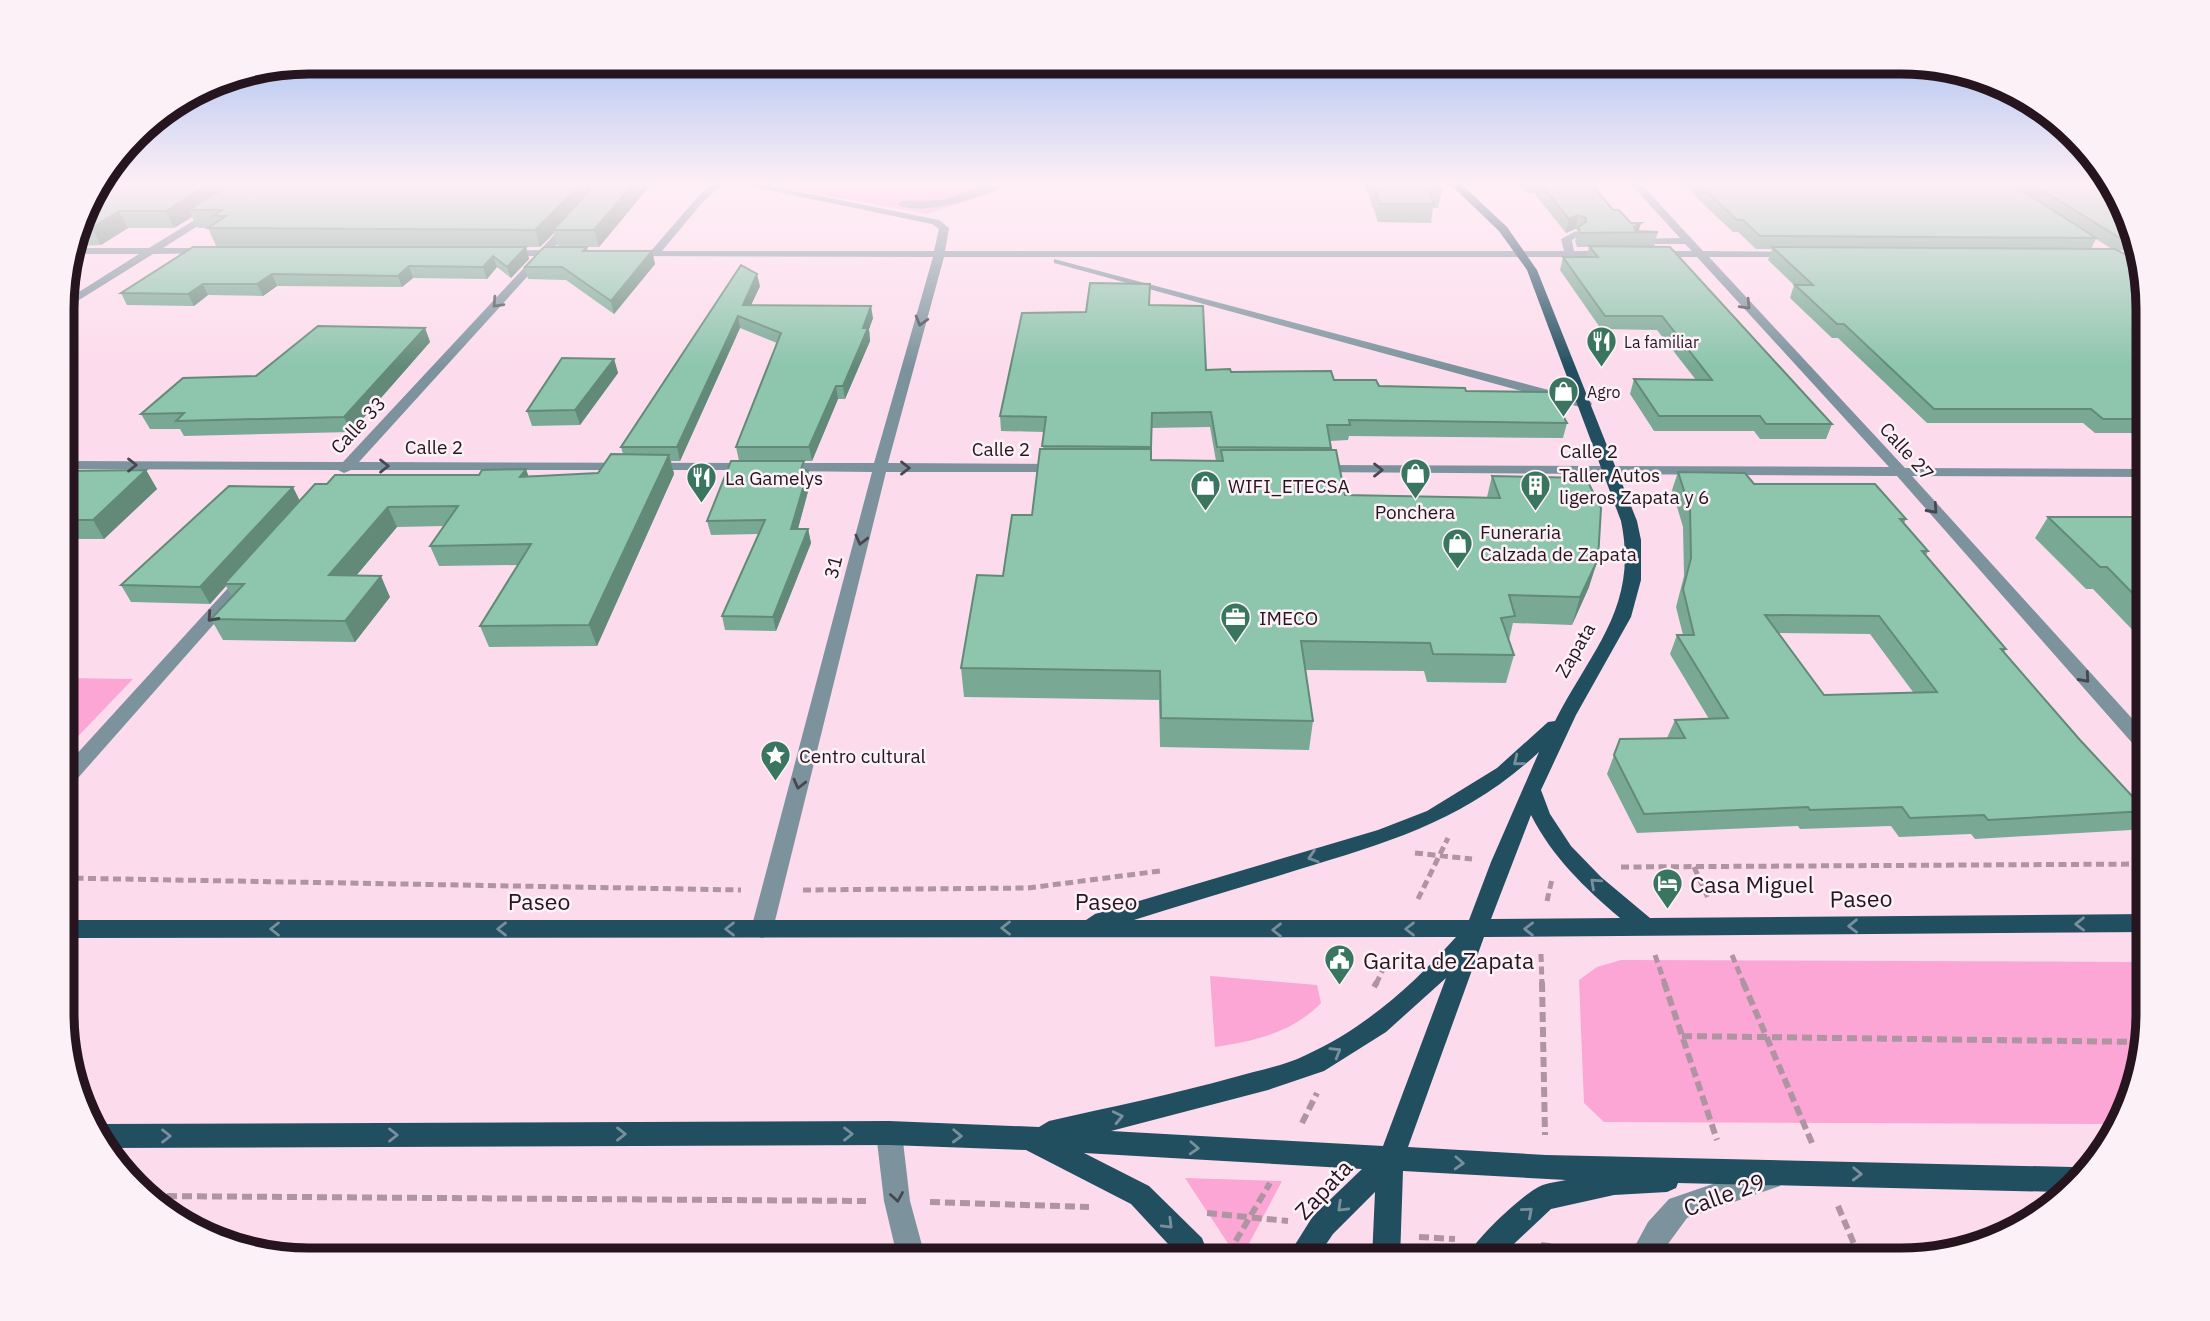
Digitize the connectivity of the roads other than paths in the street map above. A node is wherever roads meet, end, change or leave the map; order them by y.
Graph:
1 (162, 244) edge
2 (552, 244) edge
3 (663, 244) edge
4 (941, 244) edge
5 (1514, 244) edge
6 (1568, 244) edge
7 (1577, 244) edge
8 (1662, 244) edge
9 (1689, 244) edge
10 (81, 251) edge
11 (151, 251) junction
12 (221, 251) edge
13 (487, 253) edge
14 (543, 253) junction
15 (571, 253) edge
16 (1522, 253) junction
17 (612, 254) edge
18 (654, 254) junction
19 (1634, 254) edge
20 (1699, 254) junction
21 (1808, 254) edge
22 (939, 255) junction
23 (1034, 255) junction
24 (75, 300) edge
25 (1585, 404) junction
26 (74, 465) edge
27 (347, 466) junction
28 (880, 468) junction
29 (1073, 468) edge
30 (1295, 469) edge
31 (1611, 471) junction
32 (1900, 471) junction
33 (2136, 473) edge
34 (328, 486) edge
35 (255, 568) edge
36 (1567, 715) junction
37 (2136, 735) edge
38 (74, 770) edge
39 (1532, 791) junction
40 (2136, 923) edge
41 (1646, 928) junction
42 (74, 929) edge
43 (762, 929) junction
44 (1074, 929) junction
45 (1476, 929) junction
46 (889, 1133) junction
47 (109, 1136) edge
48 (1028, 1138) junction
49 (1391, 1160) junction
50 (1788, 1171) junction
51 (2066, 1180) edge
52 (1191, 1247) edge
53 (1308, 1247) edge
54 (1388, 1247) edge
55 (1491, 1247) edge
56 (1651, 1247) edge
57 (909, 1248) edge

1 - 11 street
2 - 14 street, Calle 33
3 - 18 street
4 - 22 street, 31
5 - 16 main road, Zapata
6 - 16 street
7 - 8 street
9 - 20 street, Calle 27
10 - 11 street
11 - 12 street
11 - 24 street
13 - 14 street
14 - 15 street
14 -> 27 street, Calle 33
16 - 23 street
16 - 25 main road, Zapata
17 - 18 street
18 - 22 street
19 - 20 street
20 - 21 street
20 -> 32 street, Calle 27
22 - 23 street
22 -> 28 street, 31
23 - 25 street
25 - 31 main road, Zapata
26 -> 27 street, Calle 2
27 -> 28 street, Calle 2
27 - 34 street, Calle 33
28 -> 29 street, Calle 2
28 -> 43 street, 31
30 -> 31 street, Calle 2
31 - 32 street, Calle 2
31 - 36 main road, Zapata
32 - 33 street, Calle 2
32 -> 37 street, Calle 27
35 -> 38 street
36 - 39 main road, Zapata
36 -> 44 main road
41 -> 39 main road
39 - 45 main road, Zapata
40 -> 41 main road, Paseo
41 -> 45 main road, Paseo
43 -> 42 main road, Paseo
44 -> 43 main road, Paseo
45 -> 44 main road, Paseo
48 -> 45 main road
45 - 49 main road, Zapata
47 -> 46 main road
46 -> 48 main road
46 -> 57 street
48 -> 49 main road
48 -> 52 main road
49 -> 50 main road
49 -> 53 main road, Zapata
49 - 54 main road, Zapata
50 -> 51 main road
55 -> 50 main road
50 - 56 street, Calle 29

